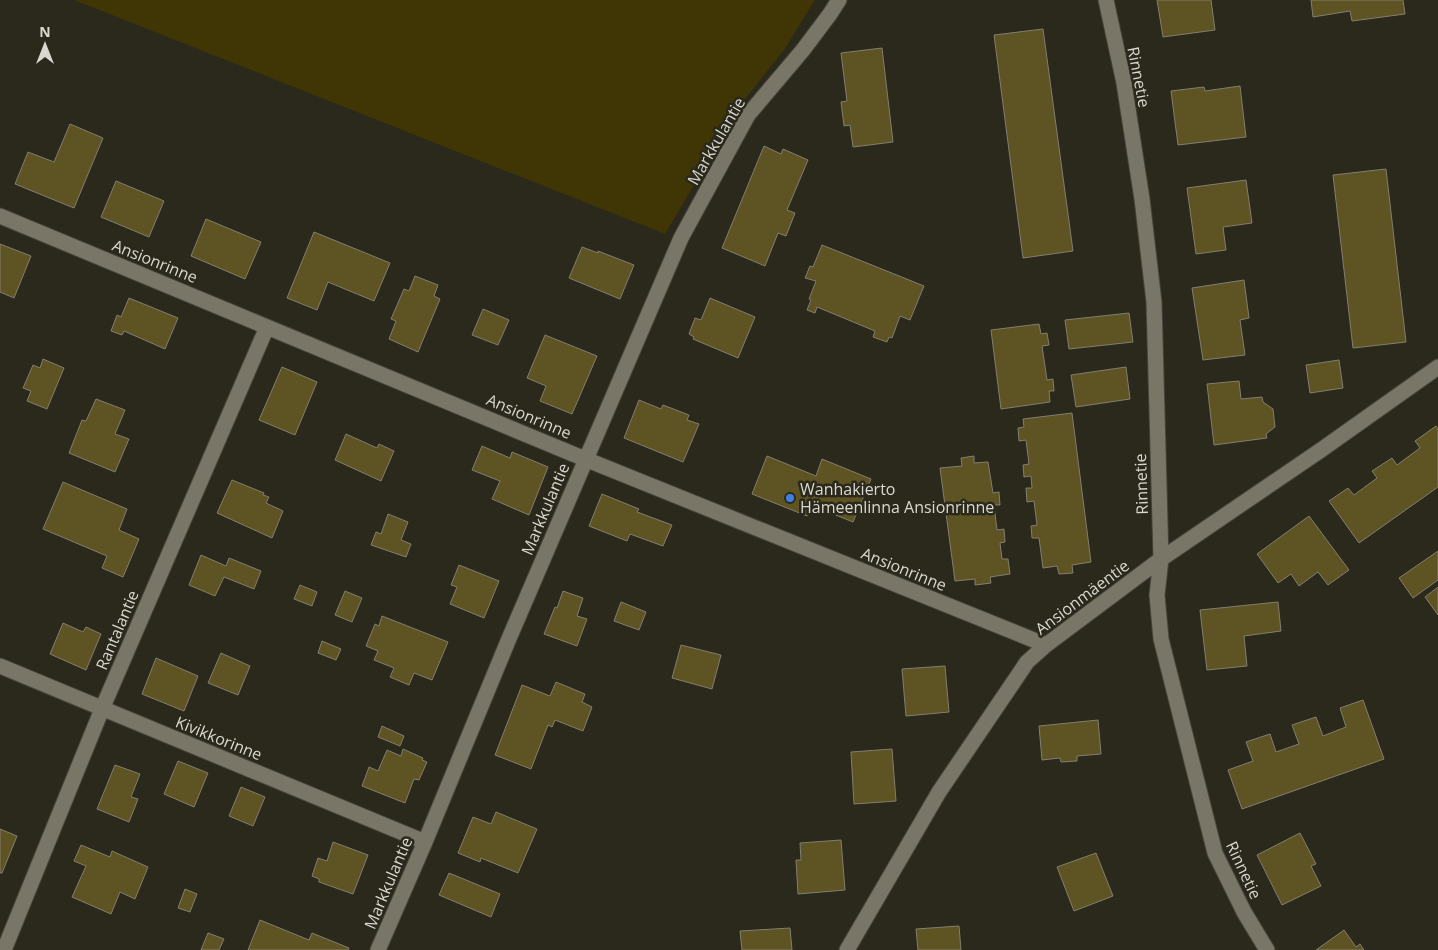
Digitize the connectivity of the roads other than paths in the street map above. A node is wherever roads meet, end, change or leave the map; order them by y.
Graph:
1 (839, 0) edge
2 (1106, 0) edge
3 (0, 216) edge
4 (267, 327) junction
5 (1438, 367) edge
6 (585, 459) junction
7 (1161, 559) junction
8 (1046, 645) junction
9 (0, 666) edge
10 (102, 709) junction
11 (425, 842) junction
12 (4, 950) edge
13 (378, 950) edge
14 (847, 950) edge
15 (1267, 950) edge

1 - 6 street, Markkulantie
2 - 7 street, Rinnetie
3 - 4 street, Ansionrinne
4 - 6 street, Ansionrinne
4 - 10 street, Rantalantie
5 - 7 street, Ansionmäentie
6 - 8 street, Ansionrinne
6 - 11 street, Markkulantie
7 - 8 street, Ansionmäentie
7 - 15 street, Rinnetie
8 - 14 street, Ansionmäentie
9 - 10 street, Kivikkorinne
10 - 11 street, Kivikkorinne
10 - 12 street, Rantalantie
11 - 13 street, Markkulantie

